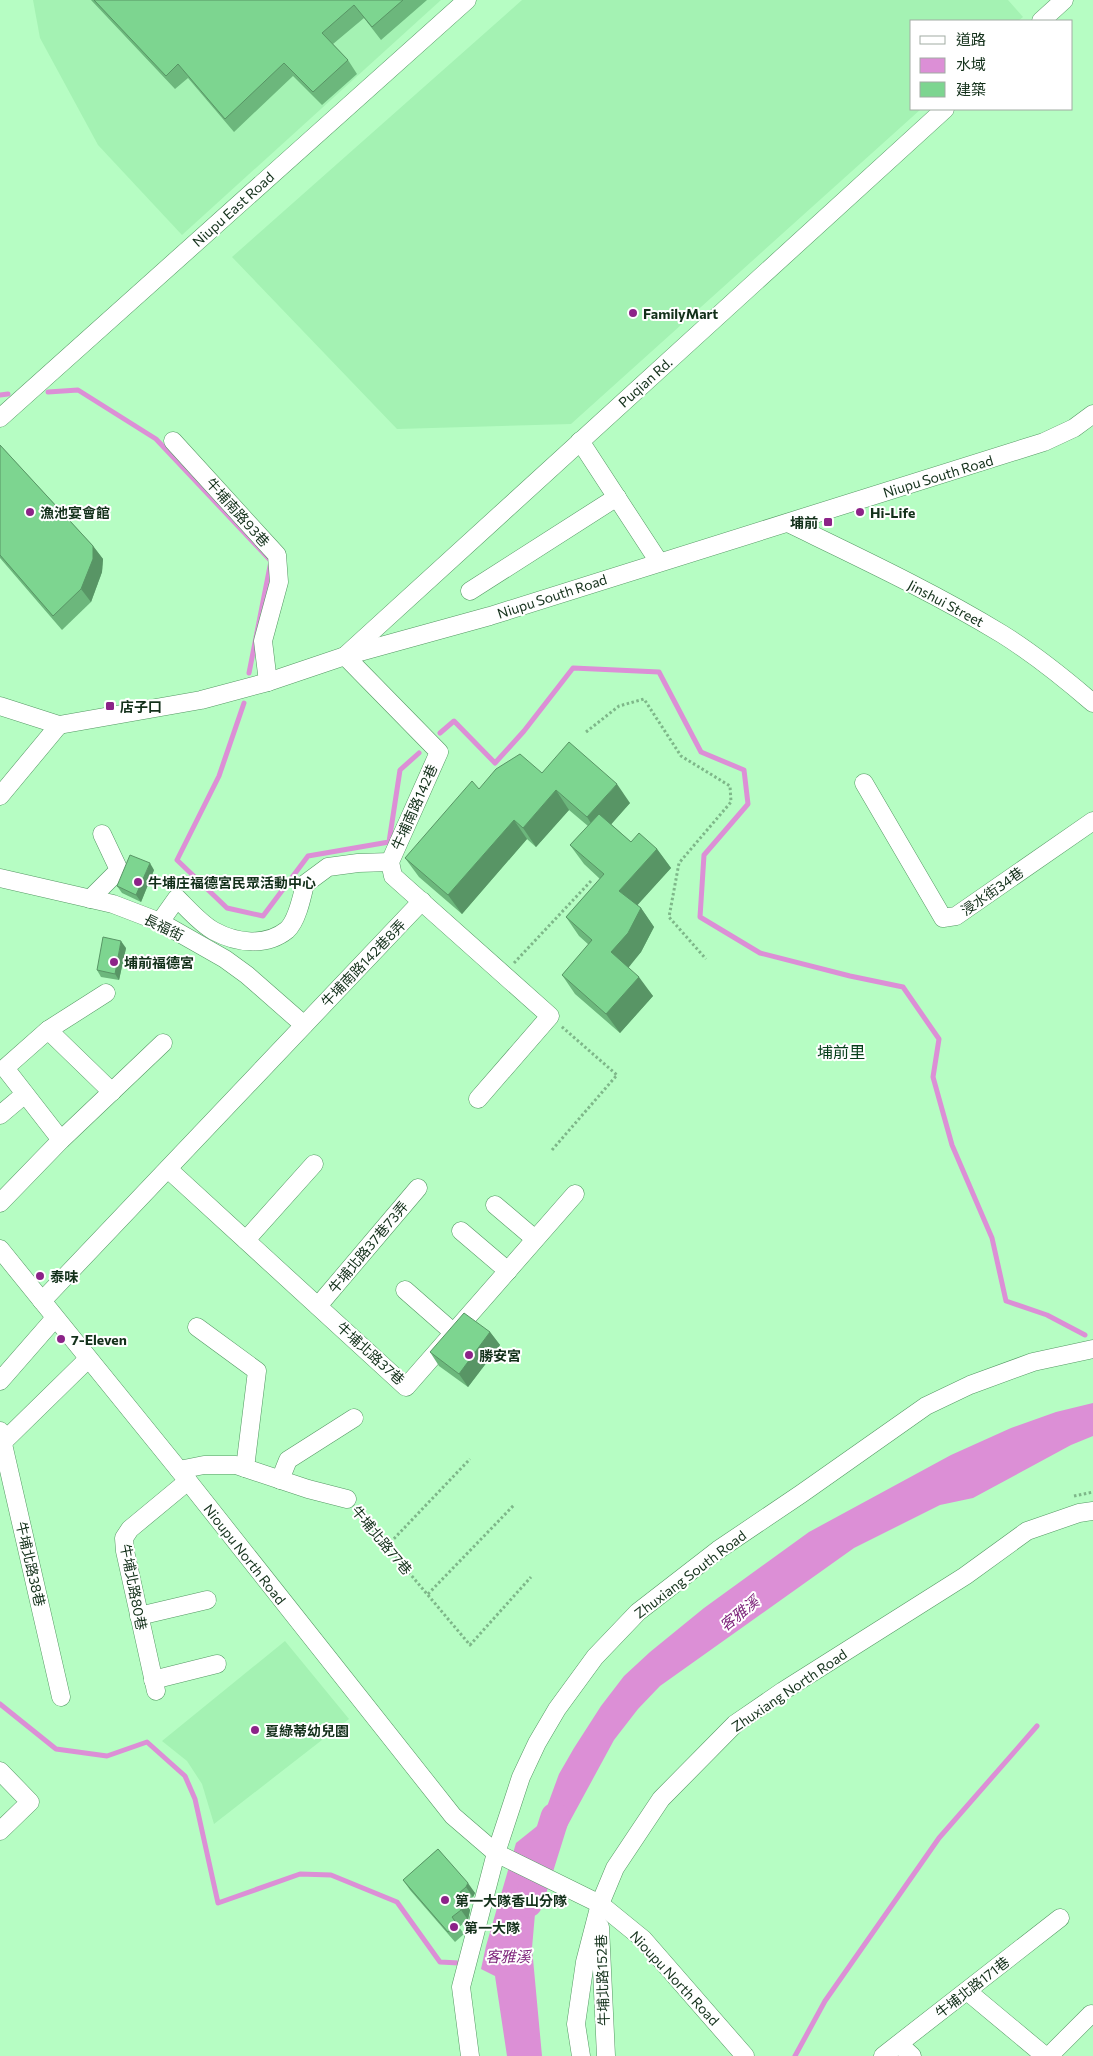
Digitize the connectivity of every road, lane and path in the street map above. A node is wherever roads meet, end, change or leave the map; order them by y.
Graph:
1 (467, 0) edge
2 (1064, 0) edge
3 (1042, 20) edge
4 (944, 110) edge
5 (1093, 414) edge
6 (0, 418) edge
7 (172, 441) dead end
8 (580, 441) junction
9 (617, 497) junction
10 (788, 523) junction
11 (659, 562) junction
12 (470, 590) dead end
13 (345, 656) junction
14 (268, 682) junction
15 (1093, 703) edge
16 (0, 706) edge
17 (59, 725) junction
18 (586, 732) dead end
19 (864, 783) dead end
20 (0, 796) edge
21 (1093, 821) edge
22 (102, 834) dead end
23 (390, 862) junction
24 (0, 878) edge
25 (591, 881) edge
26 (90, 899) junction
27 (422, 901) junction
28 (160, 922) junction
29 (706, 959) dead end
30 (504, 974) junction
31 (106, 993) dead end
32 (550, 1016) junction
33 (304, 1025) junction
34 (48, 1030) junction
35 (162, 1043) dead end
36 (112, 1092) junction
37 (25, 1094) junction
38 (478, 1099) dead end
39 (0, 1115) edge
40 (60, 1140) junction
41 (552, 1150) dead end
42 (314, 1164) dead end
43 (168, 1169) junction
44 (418, 1188) dead end
45 (575, 1194) dead end
46 (0, 1203) edge
47 (495, 1205) dead end
48 (461, 1231) dead end
49 (535, 1239) junction
50 (246, 1240) junction
51 (0, 1249) edge
52 (508, 1271) junction
53 (405, 1290) dead end
54 (42, 1302) junction
55 (318, 1306) junction
56 (55, 1318) junction
57 (197, 1327) dead end
58 (454, 1333) junction
59 (1093, 1349) edge
60 (88, 1359) junction
61 (0, 1381) edge
62 (354, 1418) dead end
63 (1, 1439) edge
64 (470, 1459) dead end
65 (245, 1468) junction
66 (183, 1476) junction
67 (280, 1480) junction
68 (347, 1499) joint
69 (514, 1505) dead end
70 (1093, 1511) edge
71 (387, 1546) junction
72 (531, 1577) dead end
73 (428, 1594) junction
74 (207, 1600) dead end
75 (139, 1616) junction
76 (217, 1664) dead end
77 (62, 1697) dead end
78 (0, 1771) edge
79 (0, 1831) edge
80 (496, 1853) junction
81 (600, 1904) junction
82 (1060, 1918) dead end
83 (966, 1991) junction
84 (1091, 2014) dead end
85 (899, 2044) junction
86 (470, 2056) edge
87 (581, 2056) edge
88 (606, 2056) edge
89 (745, 2056) edge
90 (883, 2056) edge
91 (912, 2056) edge
92 (1047, 2056) edge

1 - 6 street, Niupu East Road
2 - 3 street
4 - 8 street, Puqian Rd.
5 - 10 street, Niupu South Road
7 - 14 street, 牛埔南路93巷
8 - 9 street
8 - 13 street, Puqian Rd.
9 - 11 street
9 - 12 street
10 - 11 street, Niupu South Road
10 - 15 street, Jinshui Street
11 - 13 street, Niupu South Road
13 - 14 street, Niupu South Road
13 - 23 street, 牛埔南路142巷
14 - 17 street, Niupu South Road
16 - 17 street, Niupu South Road
17 - 20 street
18 - 29 path
19 - 21 street, 浸水街34巷
22 - 26 street
23 - 27 street, 牛埔南路142巷
23 - 28 street
24 - 26 street, 長福街
25 - 30 path
26 - 28 street, 長福街
27 - 30 street, 牛埔南路142巷
27 - 33 street, 牛埔南路142巷8弄
28 - 33 street, 長福街
30 - 32 street, 牛埔南路142巷
31 - 34 street
32 - 38 street
32 - 41 path
33 - 43 street
34 - 36 street
34 - 37 street
35 - 36 street
36 - 40 street
37 - 39 street
37 - 40 street
40 - 46 street
42 - 50 street
43 - 50 street, 牛埔北路37巷
43 - 54 street
44 - 55 street, 牛埔北路37巷73弄
45 - 49 street, 牛埔北路37巷
47 - 49 street
48 - 52 street
49 - 52 street, 牛埔北路37巷
50 - 55 street, 牛埔北路37巷
51 - 54 street, Nioupu North Road
52 - 58 street, 牛埔北路37巷
53 - 58 street
54 - 56 street, Nioupu North Road
55 - 58 street, 牛埔北路37巷
56 - 60 street, Nioupu North Road
56 - 61 street
57 - 65 street
59 - 80 street, Zhuxiang South Road
60 - 63 street
60 - 66 street, Nioupu North Road
62 - 67 street
63 - 77 street, 牛埔北路38巷
64 - 71 path
65 - 66 street, 牛埔北路77巷
65 - 67 street, 牛埔北路77巷
66 - 75 street, 牛埔北路80巷
66 - 80 street, Nioupu North Road
67 - 68 street, 牛埔北路77巷
68 - 71 path, 牛埔北路77巷
69 - 73 path
70 - 81 street, Zhuxiang North Road
71 - 73 path, 牛埔北路77巷
72 - 73 path, 牛埔北路77巷
74 - 75 street
75 - 76 street, 牛埔北路80巷
78 - 79 street
80 - 81 street, Nioupu North Road
80 - 86 street, Zhuxiang South Road
81 - 87 street, Zhuxiang North Road
81 - 88 street, 牛埔北路152巷
81 - 89 street, Nioupu North Road
82 - 83 street, 牛埔北路171巷
83 - 85 street, 牛埔北路171巷
83 - 92 street
84 - 92 street
85 - 90 street, 牛埔北路171巷
85 - 91 street

